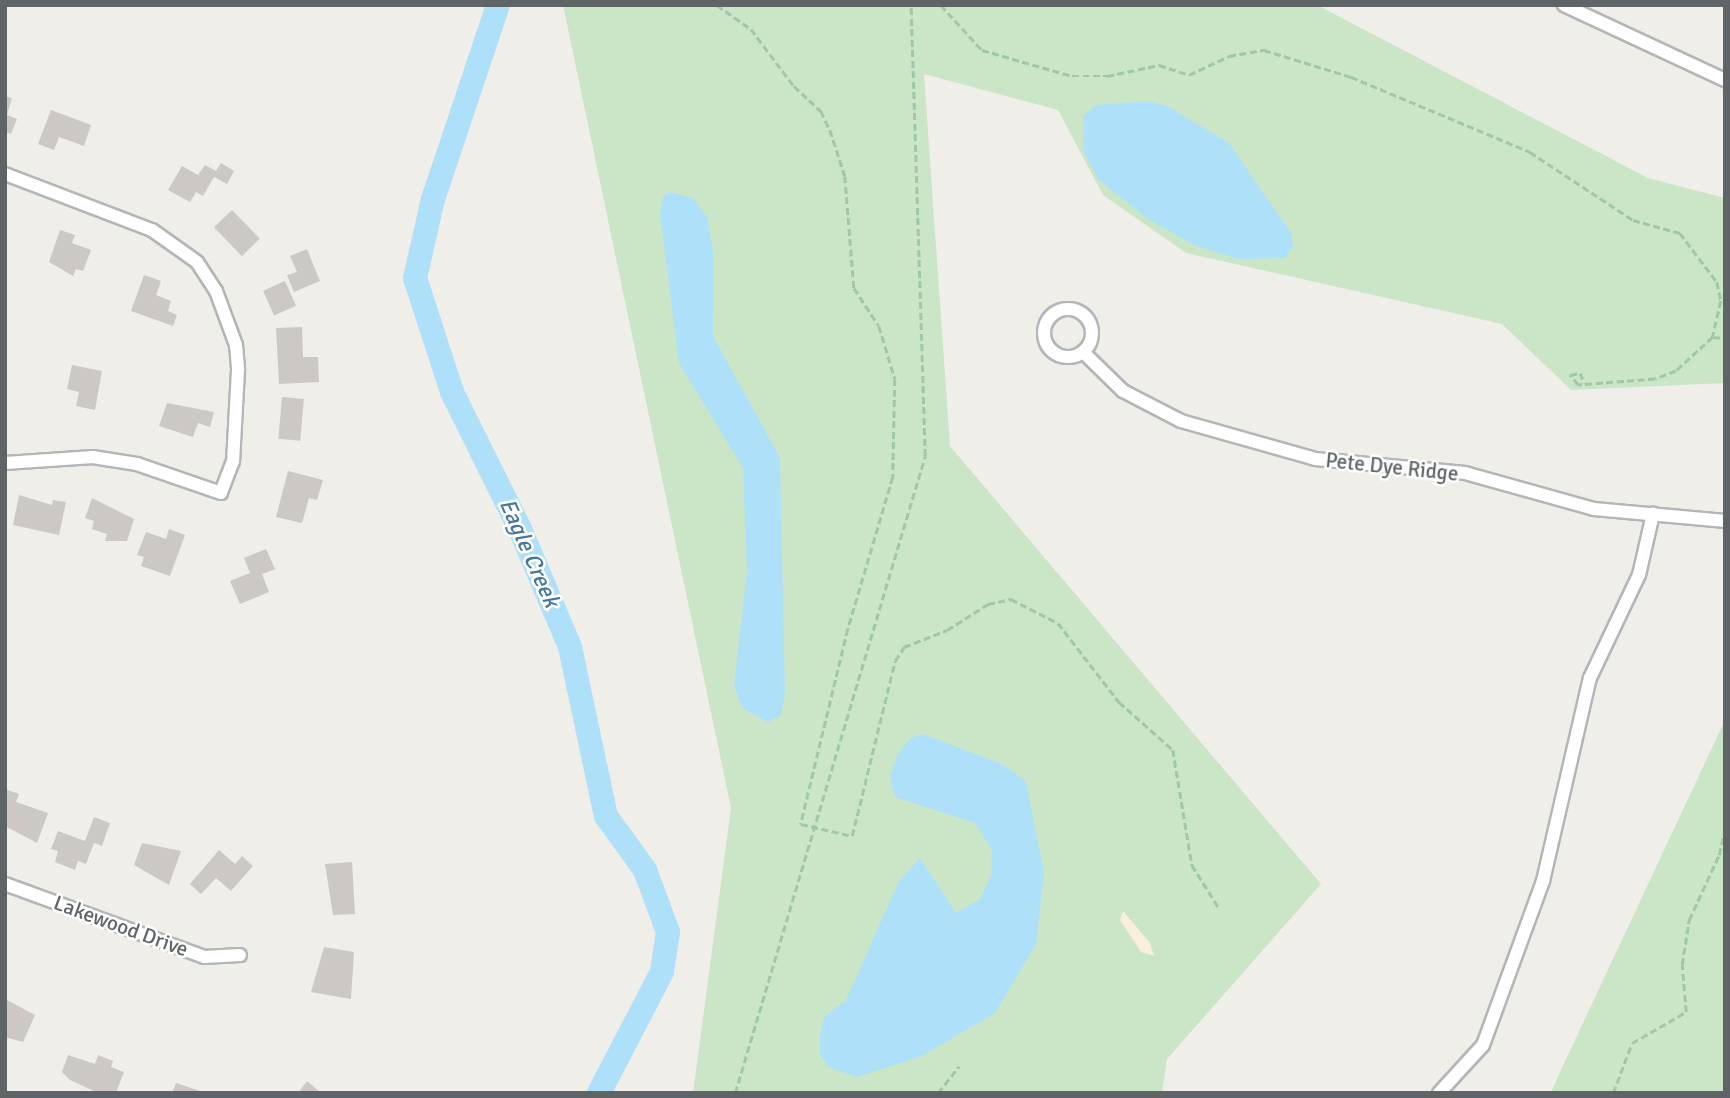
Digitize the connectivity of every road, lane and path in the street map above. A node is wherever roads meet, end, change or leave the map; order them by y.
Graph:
1 (717, 5) edge
2 (911, 5) edge
3 (941, 5) edge
4 (1564, 5) edge
5 (1725, 80) edge
6 (5, 174) edge
7 (1713, 337) junction
8 (1725, 338) edge
9 (1083, 352) dead end
10 (1585, 383) dead end
11 (5, 463) edge
12 (1653, 514) junction
13 (1725, 521) edge
14 (814, 827) junction
15 (1725, 829) edge
16 (5, 884) edge
17 (1219, 908) dead end
18 (240, 955) dead end
19 (959, 1066) dead end
20 (735, 1093) edge
21 (938, 1093) edge
22 (1439, 1093) edge
23 (1614, 1093) edge

1 - 14 path
2 - 14 path
3 - 7 path
4 - 5 street
6 - 11 street
7 - 8 path
7 - 10 path
9 - 12 street, Pete Dye Ridge
12 - 13 street, Pete Dye Ridge
12 - 22 street
14 - 17 path
14 - 20 path
15 - 23 path
16 - 18 street, Lakewood Drive
19 - 21 path

